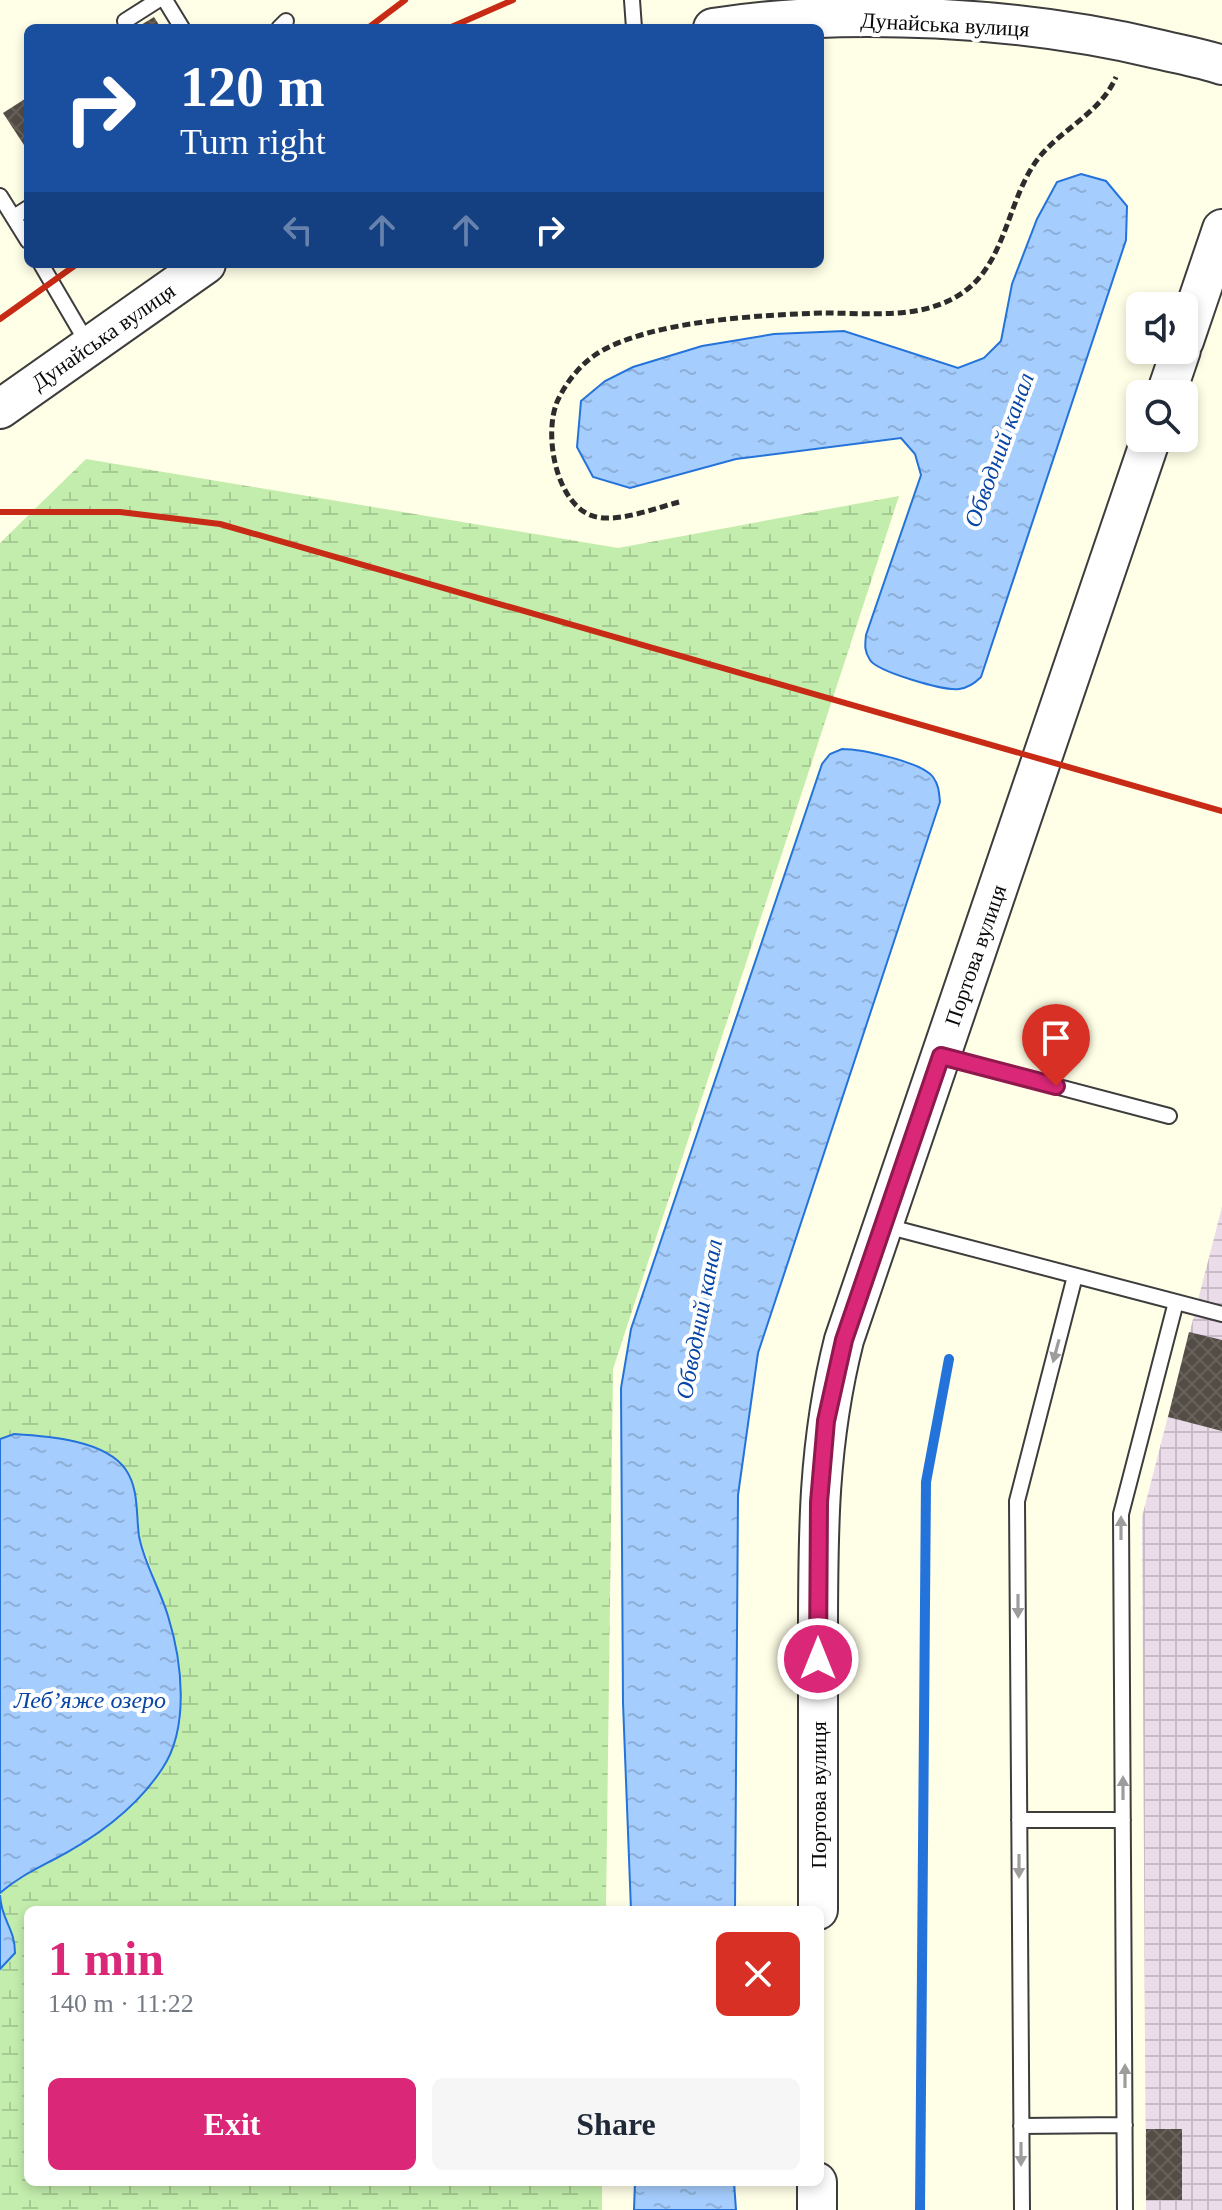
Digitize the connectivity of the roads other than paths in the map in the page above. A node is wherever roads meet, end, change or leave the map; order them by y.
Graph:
1 (158, 0) edge
2 (165, 0) edge
3 (632, 0) edge
4 (125, 21) dead end
5 (180, 24) edge
6 (634, 24) edge
7 (762, 24) edge
8 (1222, 65) edge
9 (0, 196) edge
10 (24, 211) edge
11 (14, 217) junction
12 (1222, 229) edge
13 (24, 234) edge
14 (43, 268) edge
15 (200, 268) edge
16 (1198, 300) edge
17 (89, 346) junction
18 (0, 409) edge
19 (1146, 452) edge
20 (941, 1056) junction
21 (1169, 1116) dead end
22 (883, 1225) junction
23 (1075, 1276) junction
24 (1176, 1302) junction
25 (1222, 1314) edge
26 (1019, 1820) junction
27 (1123, 1820) junction
28 (818, 1906) edge
29 (1125, 2125) junction
30 (1021, 2126) junction
31 (817, 2186) edge
32 (817, 2210) edge
33 (1022, 2210) edge
34 (1125, 2210) edge

1 - 4 lane
2 - 5 lane
3 - 6 lane
7 - 8 street, Дунайська вулиця
9 - 11 lane
10 - 11 lane
11 - 13 lane
12 - 16 street
14 - 17 lane
15 - 17 street, Дунайська вулиця
17 - 18 street, Дунайська вулиця
19 - 20 street, Портова вулиця
20 - 21 lane
20 - 22 street, Портова вулиця
22 - 23 lane
22 - 28 street, Портова вулиця
23 - 24 lane
23 -> 26 lane
24 - 25 lane
27 -> 24 lane
26 - 27 lane
26 -> 30 lane
29 -> 27 lane
29 - 30 lane
29 - 34 lane
30 -> 33 lane
31 - 32 street

